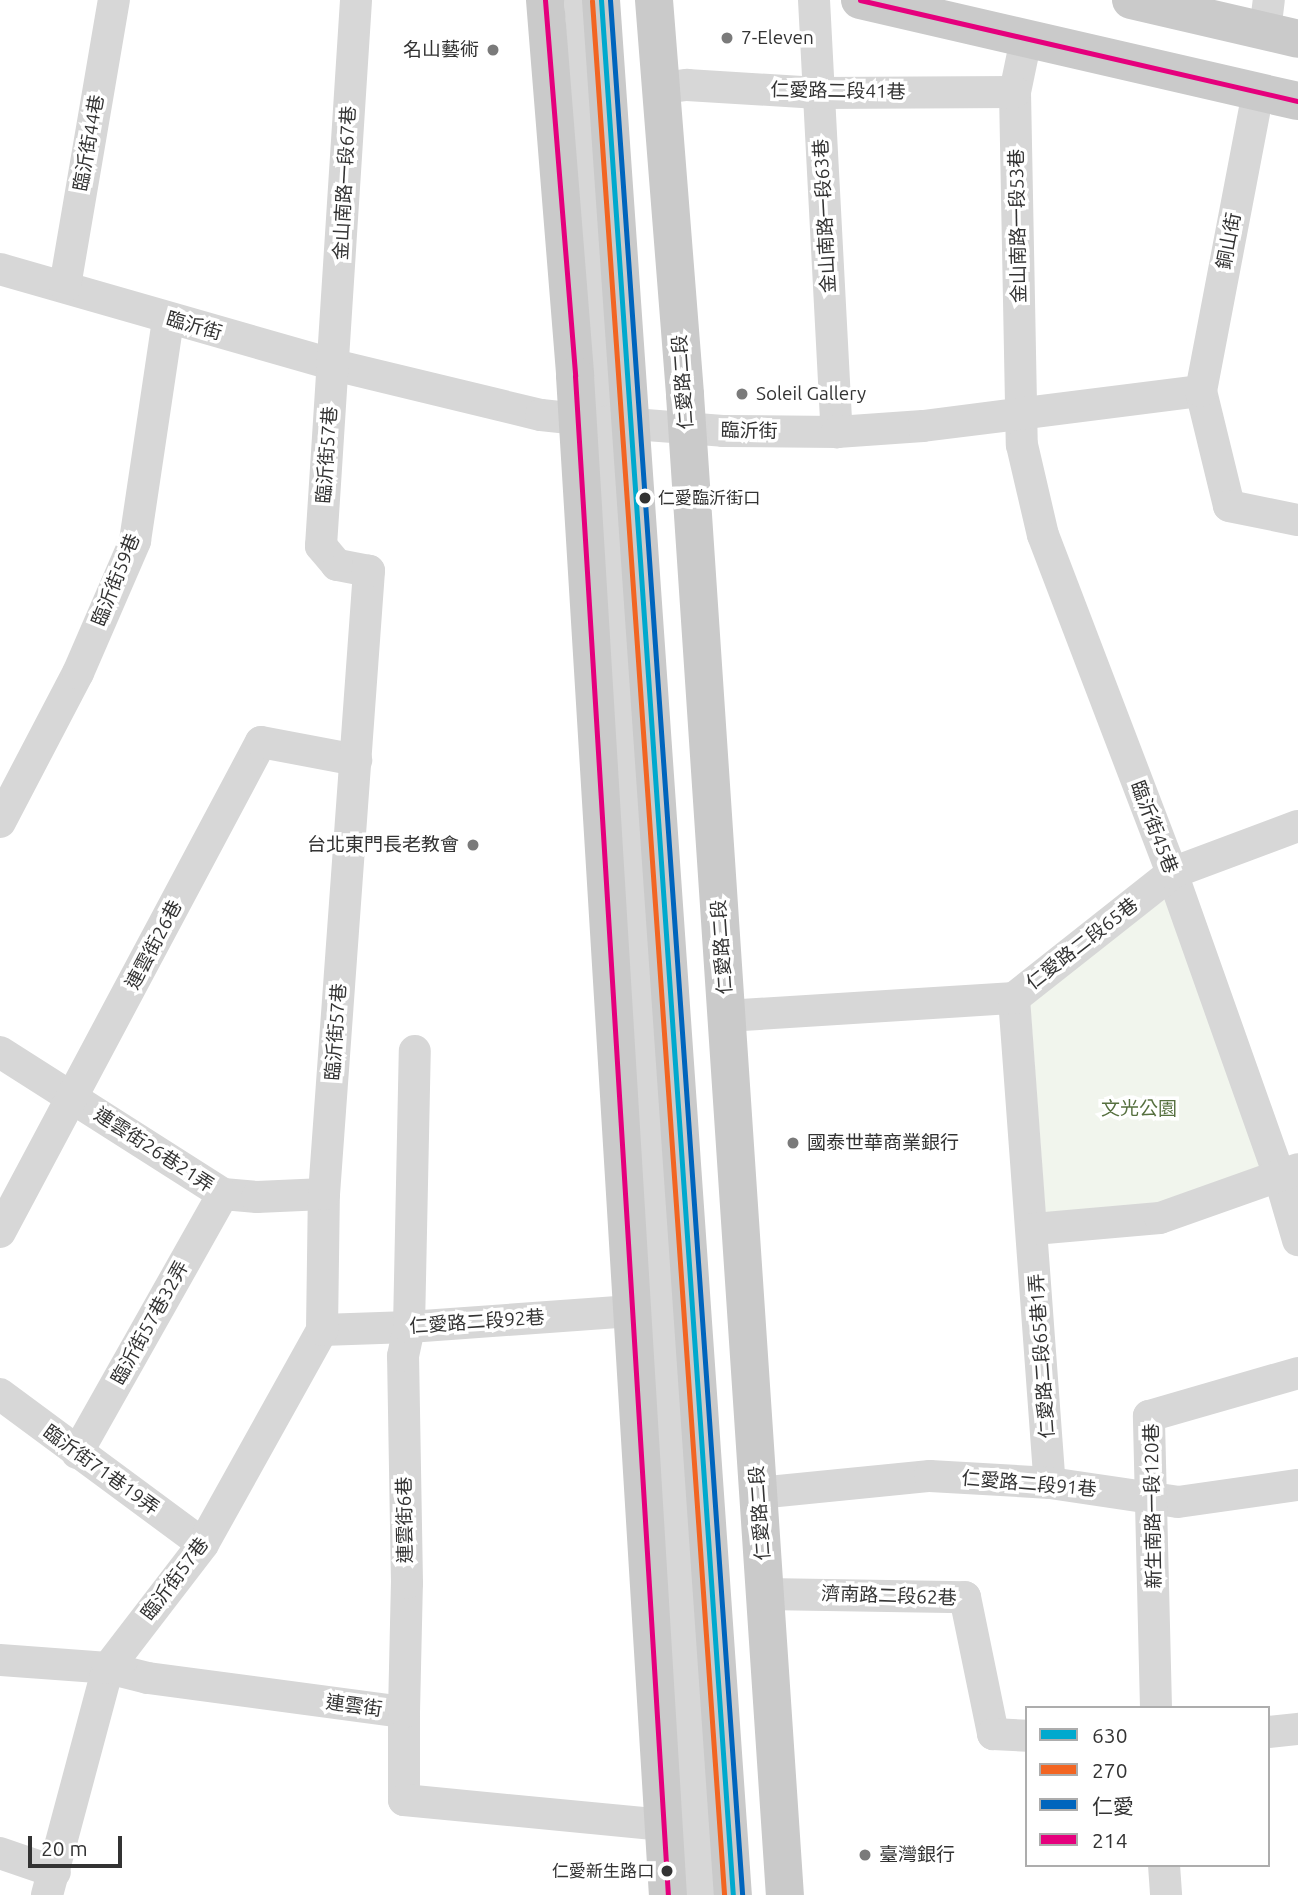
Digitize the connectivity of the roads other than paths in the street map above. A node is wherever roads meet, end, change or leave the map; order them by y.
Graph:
1 (114, 0) edge
2 (356, 0) edge
3 (545, 0) edge
4 (580, 0) edge
5 (601, 0) edge
6 (654, 0) edge
7 (814, 0) edge
8 (860, 0) edge
9 (1131, 0) edge
10 (1277, 23) edge
11 (1026, 39) junction
12 (661, 88) junction
13 (1003, 92) junction
14 (1258, 92) junction
15 (829, 93) junction
16 (1298, 101) edge
17 (0, 269) edge
18 (65, 286) junction
19 (168, 319) junction
20 (334, 365) junction
21 (1201, 391) junction
22 (1022, 413) junction
23 (604, 421) junction
24 (687, 429) junction
25 (837, 432) junction
26 (1298, 520) edge
27 (356, 760) junction
28 (0, 822) edge
29 (1298, 826) edge
30 (1172, 873) junction
31 (1014, 998) junction
32 (726, 1016) junction
33 (415, 1051) dead end
34 (0, 1052) edge
35 (73, 1098) junction
36 (1289, 1172) edge
37 (223, 1194) junction
38 (324, 1194) junction
39 (1034, 1228) junction
40 (0, 1232) edge
41 (1298, 1240) edge
42 (631, 1311) junction
43 (409, 1327) junction
44 (322, 1330) junction
45 (1298, 1373) edge
46 (0, 1394) edge
47 (78, 1453) junction
48 (1050, 1483) junction
49 (1298, 1485) edge
50 (759, 1493) junction
51 (1152, 1496) junction
52 (203, 1545) junction
53 (765, 1594) junction
54 (0, 1660) edge
55 (108, 1668) junction
56 (1156, 1706) edge
57 (404, 1713) junction
58 (1298, 1729) edge
59 (1270, 1732) edge
60 (1025, 1736) edge
61 (664, 1825) junction
62 (0, 1853) edge
63 (1164, 1867) edge
64 (51, 1883) edge
65 (668, 1895) edge
66 (702, 1895) edge
67 (733, 1895) edge
68 (785, 1895) edge
69 (1166, 1895) edge

1 - 18 street, 臨沂街44巷
2 - 20 street, 金山南路一段67巷
3 - 23 main road
4 - 23 street
5 - 23 main road
6 - 12 main road, 仁愛路二段
7 - 15 street, 金山南路一段63巷
8 - 11 main road
9 - 10 main road
11 - 13 street, 金山南路一段53巷
11 - 14 main road
12 - 15 street, 仁愛路二段41巷
12 - 24 main road, 仁愛路二段
13 - 15 street, 仁愛路二段41巷
13 - 22 street, 金山南路一段53巷
14 - 16 main road
14 - 21 street, 銅山街
15 - 25 street, 金山南路一段63巷
17 - 18 street, 臨沂街
18 - 19 street, 臨沂街
19 - 20 street, 臨沂街
19 - 28 street, 臨沂街59巷
20 - 23 street, 臨沂街
20 - 27 street, 臨沂街57巷
21 - 22 street, 臨沂街
21 - 26 street
22 - 25 street, 臨沂街
22 - 30 street, 臨沂街45巷
23 - 24 street, 臨沂街
23 - 42 main road
23 - 66 street
23 - 67 main road
24 - 25 street, 臨沂街
24 - 32 main road, 仁愛路二段
27 - 35 street, 連雲街26巷
27 - 38 street, 臨沂街57巷
29 - 30 street, 仁愛路二段65巷
30 - 31 street, 仁愛路二段65巷
30 - 36 street, 臨沂街45巷
31 - 32 street, 仁愛路二段65巷
31 - 39 street, 仁愛路二段65巷1弄
32 - 50 main road, 仁愛路二段
33 - 43 street, 連雲街6巷
34 - 35 street, 連雲街26巷21弄
35 - 37 street, 連雲街26巷21弄
35 - 40 street, 連雲街26巷
36 - 39 street
36 - 41 street, 臨沂街45巷
37 - 38 street, 連雲街26巷21弄
37 - 47 street, 臨沂街57巷32弄
38 - 44 street, 臨沂街57巷
39 - 48 street, 仁愛路二段65巷1弄
42 - 43 street, 仁愛路二段92巷
42 - 61 main road
43 - 44 street, 仁愛路二段92巷
43 - 57 street, 連雲街6巷
44 - 52 street, 臨沂街57巷
45 - 51 street, 新生南路一段120巷
46 - 47 street, 臨沂街71巷19弄
47 - 52 street, 臨沂街71巷19弄
48 - 50 street, 仁愛路二段91巷
48 - 51 street, 仁愛路二段91巷
49 - 51 street, 仁愛路二段91巷
50 - 53 main road, 仁愛路二段
51 - 56 street, 新生南路一段120巷
52 - 55 street, 臨沂街57巷
53 - 60 street, 濟南路二段62巷
53 - 68 main road, 仁愛路二段
54 - 55 street, 連雲街
55 - 57 street, 連雲街
55 - 64 street
57 - 61 street, 連雲街
58 - 59 street
61 - 65 main road
62 - 64 street
63 - 69 street

